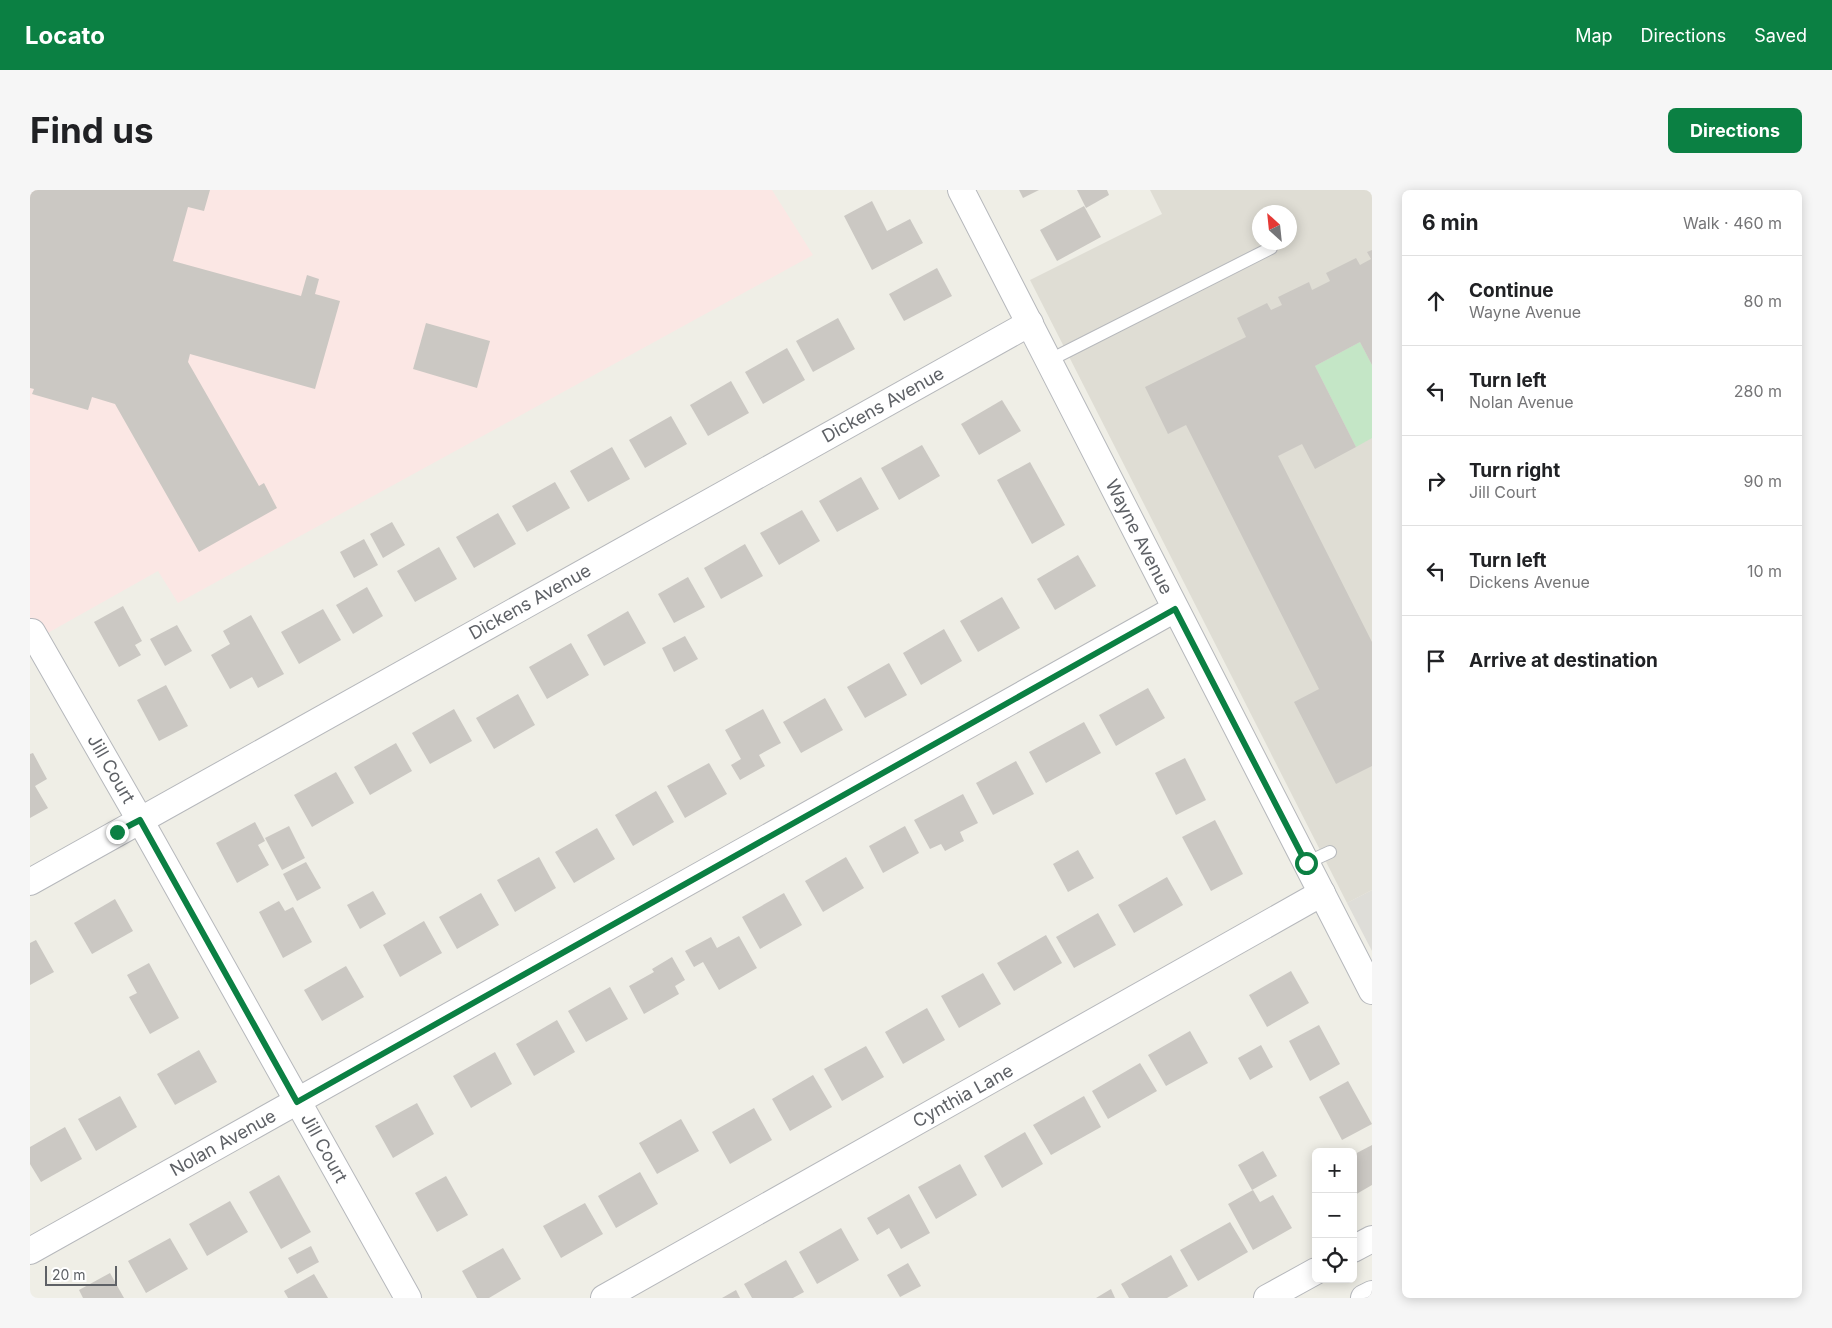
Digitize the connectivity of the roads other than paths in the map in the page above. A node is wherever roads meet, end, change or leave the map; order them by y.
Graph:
1 (961, 190) edge
2 (1267, 250) edge
3 (1030, 323) junction
4 (1048, 361) junction
5 (1175, 609) junction
6 (32, 632) dead end
7 (140, 820) junction
8 (1330, 852) dead end
9 (1306, 863) junction
10 (30, 882) edge
11 (1322, 893) junction
12 (1372, 990) edge
13 (297, 1102) junction
14 (1372, 1239) edge
15 (1357, 1247) edge
16 (30, 1251) edge
17 (1312, 1272) edge
18 (1372, 1294) edge
19 (408, 1298) edge
20 (604, 1298) edge
21 (1267, 1298) edge
22 (1364, 1298) edge

1 - 3 street, Wayne Avenue
2 - 4 lane
3 - 4 street, Wayne Avenue
3 - 7 street, Dickens Avenue
4 - 5 street, Wayne Avenue
5 - 9 street, Wayne Avenue
5 - 13 street, Nolan Avenue
6 - 7 street, Jill Court
7 - 10 street, Dickens Avenue
7 - 13 street, Jill Court
8 - 9 lane
9 - 11 street, Wayne Avenue
11 - 12 street, Wayne Avenue
11 - 20 street, Cynthia Lane
13 - 16 street, Nolan Avenue
13 - 19 street, Jill Court
14 - 15 street
17 - 21 street
18 - 22 street

